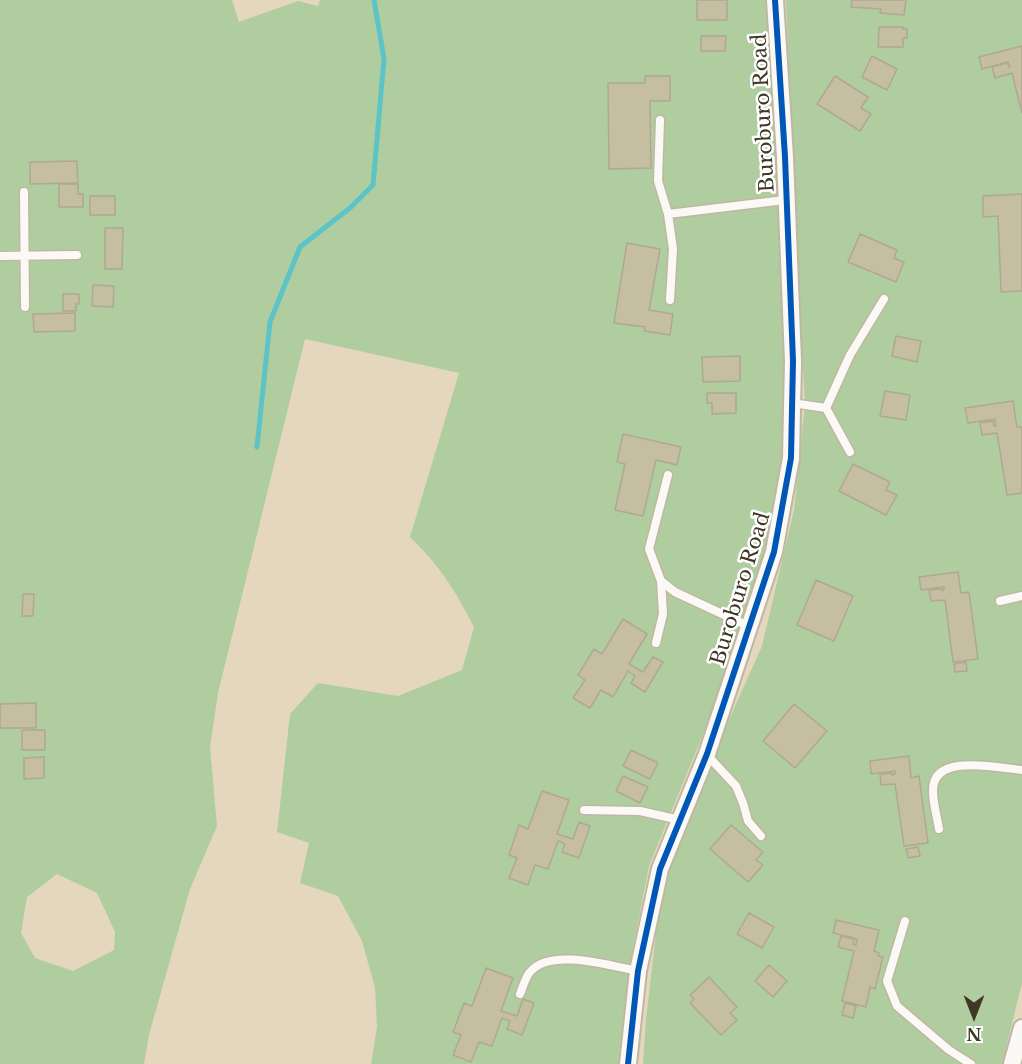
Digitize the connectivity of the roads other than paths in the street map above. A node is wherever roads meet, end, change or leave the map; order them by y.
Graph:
1 (775, 0) edge
2 (660, 120) dead end
3 (24, 192) dead end
4 (785, 200) junction
5 (668, 214) junction
6 (24, 255) junction
7 (77, 255) dead end
8 (0, 256) edge
9 (884, 299) dead end
10 (670, 300) dead end
11 (24, 307) dead end
12 (792, 404) junction
13 (826, 408) junction
14 (850, 452) dead end
15 (668, 475) dead end
16 (661, 581) junction
17 (1022, 596) edge
18 (1000, 601) dead end
19 (748, 626) junction
20 (656, 643) dead end
21 (707, 754) junction
22 (1022, 770) edge
23 (584, 810) dead end
24 (680, 820) junction
25 (939, 829) dead end
26 (762, 836) dead end
27 (905, 921) dead end
28 (638, 971) junction
29 (520, 994) dead end
30 (1022, 1028) edge
31 (628, 1064) edge
32 (971, 1064) edge
33 (1012, 1064) edge

1 - 4 street, Buroburo Road
2 - 5 lane
3 - 6 lane
4 - 5 lane
4 - 12 street, Buroburo Road
5 - 10 lane
6 - 7 lane
6 - 8 lane
6 - 11 lane
9 - 13 lane
12 - 13 lane
12 - 19 street, Buroburo Road
13 - 14 lane
15 - 16 lane
16 - 19 lane
16 - 20 lane
17 - 18 lane
19 - 21 street, Buroburo Road
21 - 24 street, Buroburo Road
21 - 26 lane
22 - 25 lane
23 - 24 lane
24 - 28 street, Buroburo Road
27 - 32 lane
28 - 29 lane
28 - 31 street, Buroburo Road
30 - 33 street

